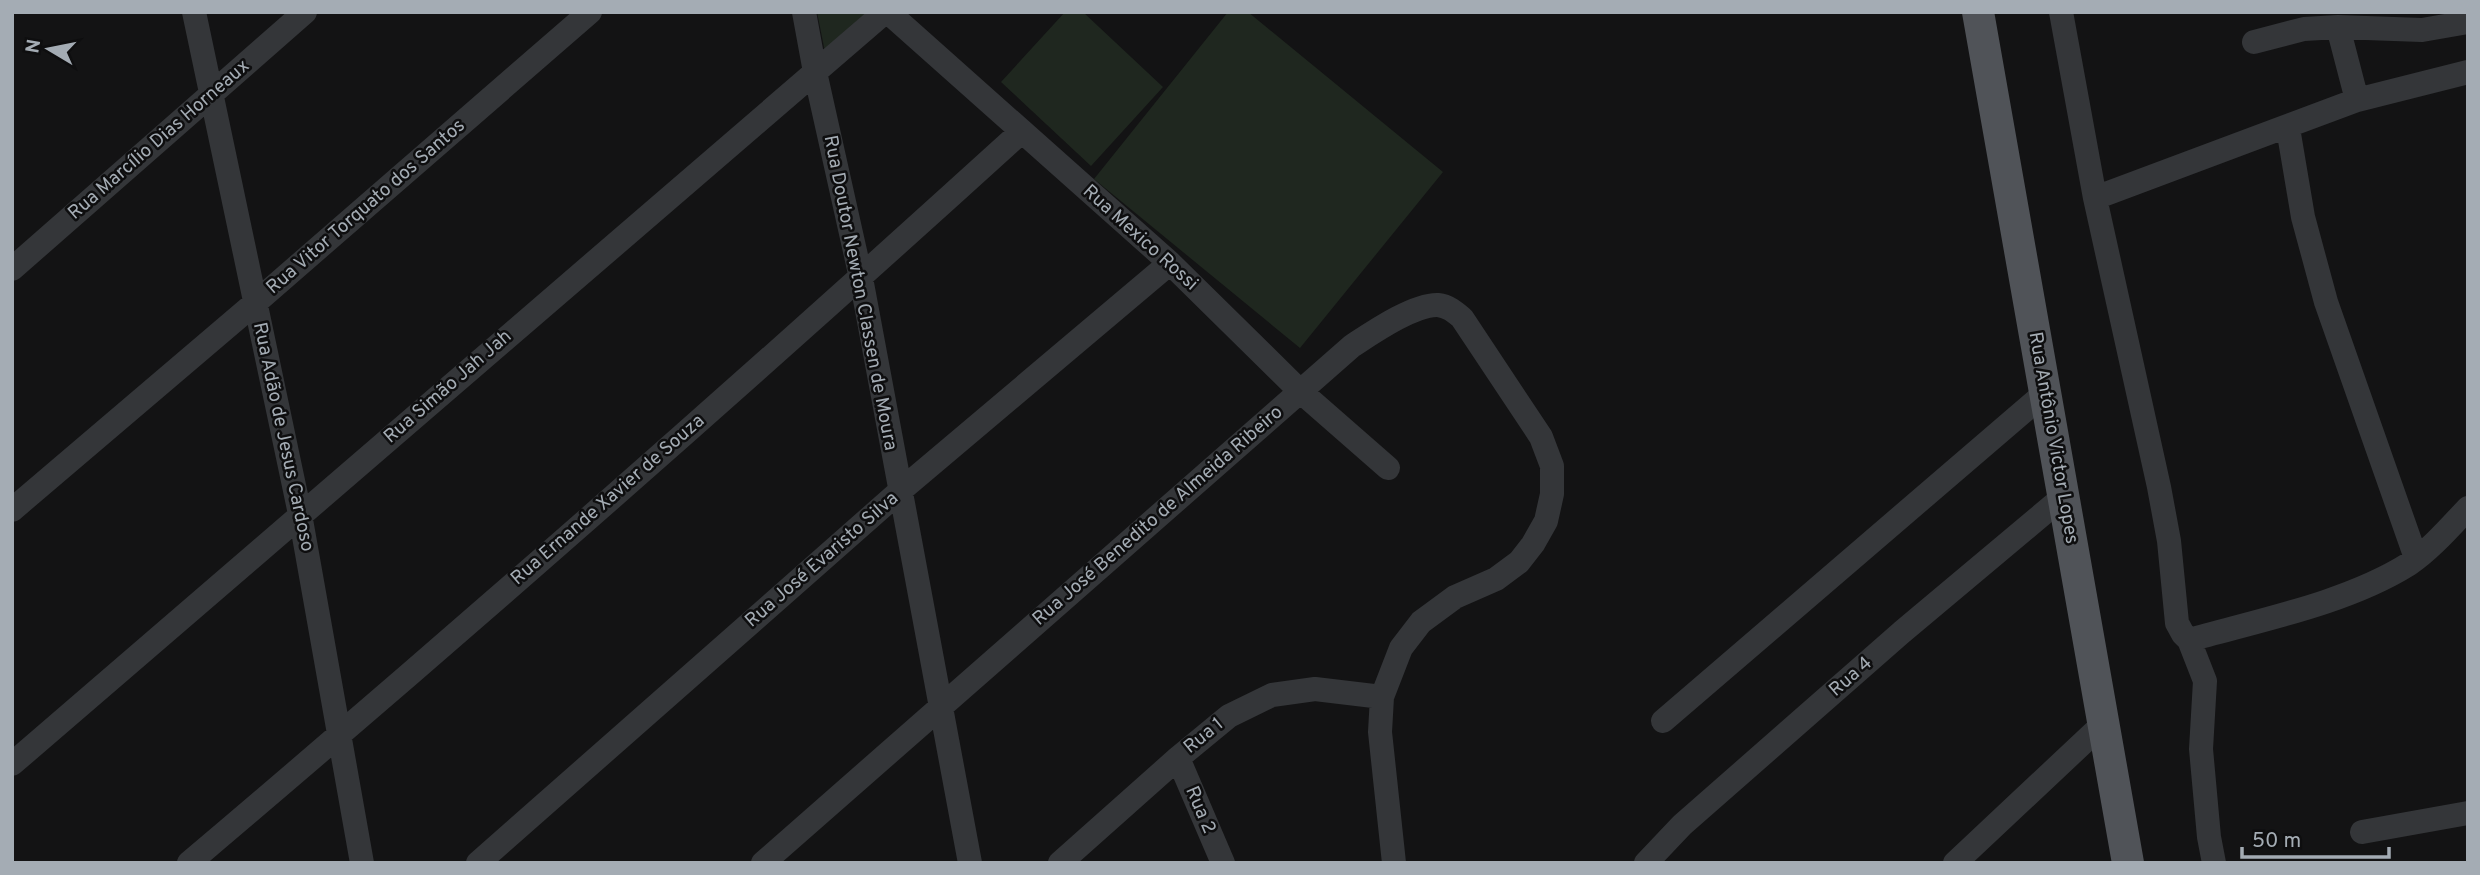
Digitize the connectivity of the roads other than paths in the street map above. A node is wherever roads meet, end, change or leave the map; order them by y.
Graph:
1 (194, 12) edge
2 (305, 12) edge
3 (590, 12) edge
4 (804, 12) edge
5 (886, 12) edge
6 (1978, 12) edge
7 (2061, 12) edge
8 (2468, 23) edge
9 (2338, 27) junction
10 (2254, 42) dead end
11 (815, 72) junction
12 (2468, 72) edge
13 (210, 95) junction
14 (2357, 100) junction
15 (2288, 128) junction
16 (1021, 132) junction
17 (2095, 198) junction
18 (1170, 263) junction
19 (12, 269) edge
20 (861, 278) junction
21 (255, 303) junction
22 (1300, 391) junction
23 (2046, 392) junction
24 (1388, 468) dead end
25 (900, 491) junction
26 (2063, 497) junction
27 (2468, 508) edge
28 (12, 510) edge
29 (300, 514) junction
30 (2416, 558) junction
31 (2189, 640) junction
32 (1382, 697) junction
33 (940, 708) junction
34 (1663, 721) dead end
35 (2103, 724) junction
36 (339, 736) junction
37 (1178, 758) junction
38 (12, 764) edge
39 (2468, 813) edge
40 (2362, 832) dead end
41 (189, 863) edge
42 (362, 863) edge
43 (478, 863) edge
44 (763, 863) edge
45 (970, 863) edge
46 (1060, 863) edge
47 (1223, 863) edge
48 (1394, 863) edge
49 (1646, 863) edge
50 (1955, 863) edge
51 (2128, 863) edge
52 (2214, 863) edge

1 - 13 street, Rua Adão de Jesus Cardoso
2 - 13 street, Rua Marcílio Dias Horneaux
3 - 21 street, Rua Vitor Torquato dos Santos
4 - 11 street, Rua Doutor Newton Classen de Moura
5 - 11 street, Rua Simão Jah Jah
5 - 16 street, Rua Mexico Rossi
6 - 23 main road, Rua Antônio Victor Lopes
7 - 17 street
8 - 9 street
9 - 10 street
9 - 14 street
11 - 20 street, Rua Doutor Newton Classen de Moura
11 - 29 street, Rua Simão Jah Jah
12 - 14 street
13 - 19 street, Rua Marcílio Dias Horneaux
13 - 21 street, Rua Adão de Jesus Cardoso
14 - 15 street
15 - 17 street
15 - 30 street
16 - 18 street, Rua Mexico Rossi
16 - 20 street, Rua Ernande Xavier de Souza
17 - 31 street
18 - 22 street, Rua Mexico Rossi
18 - 25 street, Rua José Evaristo Silva
20 - 25 street, Rua Doutor Newton Classen de Moura
20 - 36 street, Rua Ernande Xavier de Souza
21 - 28 street, Rua Vitor Torquato dos Santos
21 - 29 street, Rua Adão de Jesus Cardoso
22 - 24 street, Rua Mexico Rossi
22 - 32 street, Rua José Benedito de Almeida Ribeiro
22 - 33 street, Rua José Benedito de Almeida Ribeiro
23 - 26 main road, Rua Antônio Victor Lopes
23 - 34 street
25 - 33 street, Rua Doutor Newton Classen de Moura
25 - 43 street, Rua José Evaristo Silva
26 - 35 main road, Rua Antônio Victor Lopes
26 - 49 street, Rua 4
27 - 30 street
29 - 36 street, Rua Adão de Jesus Cardoso
29 - 38 street, Rua Simão Jah Jah
30 - 31 street
31 - 52 street
32 - 37 street, Rua 1
32 - 48 street
33 - 44 street, Rua José Benedito de Almeida Ribeiro
33 - 45 street, Rua Doutor Newton Classen de Moura
35 - 50 street
35 - 51 main road, Rua Antônio Victor Lopes
36 - 41 street, Rua Ernande Xavier de Souza
36 - 42 street, Rua Adão de Jesus Cardoso
37 - 46 street, Rua 1
37 - 47 street, Rua 2
39 - 40 street

